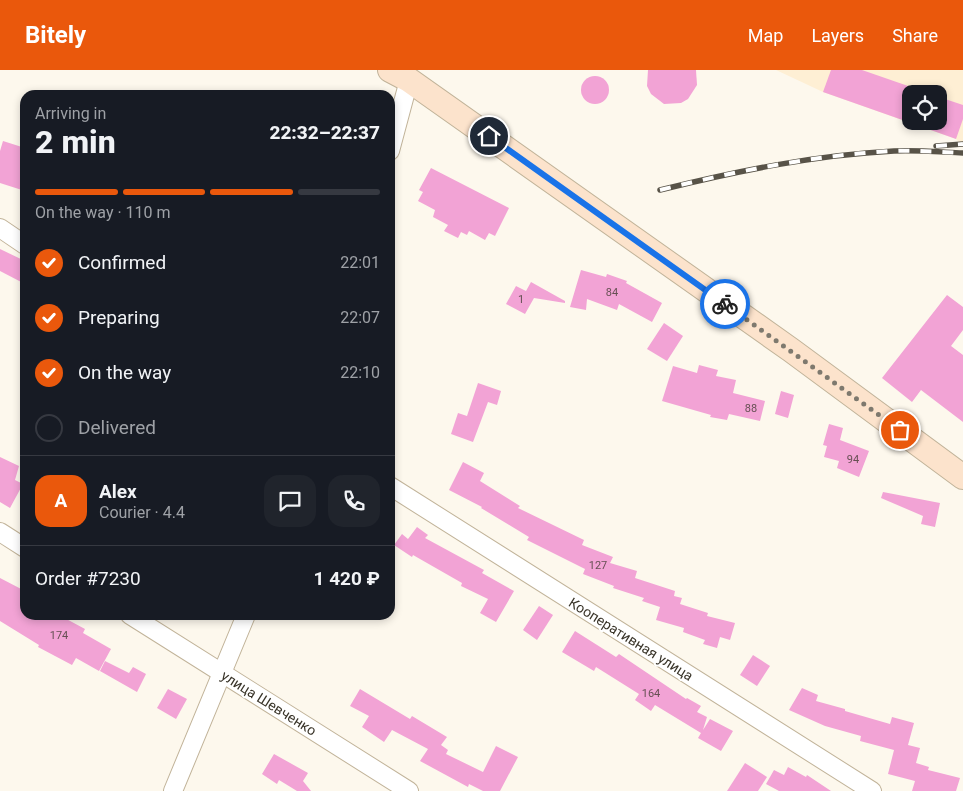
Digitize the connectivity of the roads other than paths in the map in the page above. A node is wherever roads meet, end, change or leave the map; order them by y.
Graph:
1 (399, 75) edge
2 (395, 109) edge
3 (0, 228) edge
4 (20, 242) edge
5 (963, 477) edge
6 (395, 489) edge
7 (0, 532) edge
8 (20, 545) edge
9 (138, 620) edge
10 (244, 620) edge
11 (222, 674) junction
12 (173, 791) edge
13 (409, 791) edge
14 (872, 791) edge

1 - 2 street
1 - 5 street
3 - 4 street
6 - 14 street, Кооперативная улица
7 - 8 street
9 - 11 street, улица Шевченко
10 - 11 street
11 - 12 street
11 - 13 street, улица Шевченко

